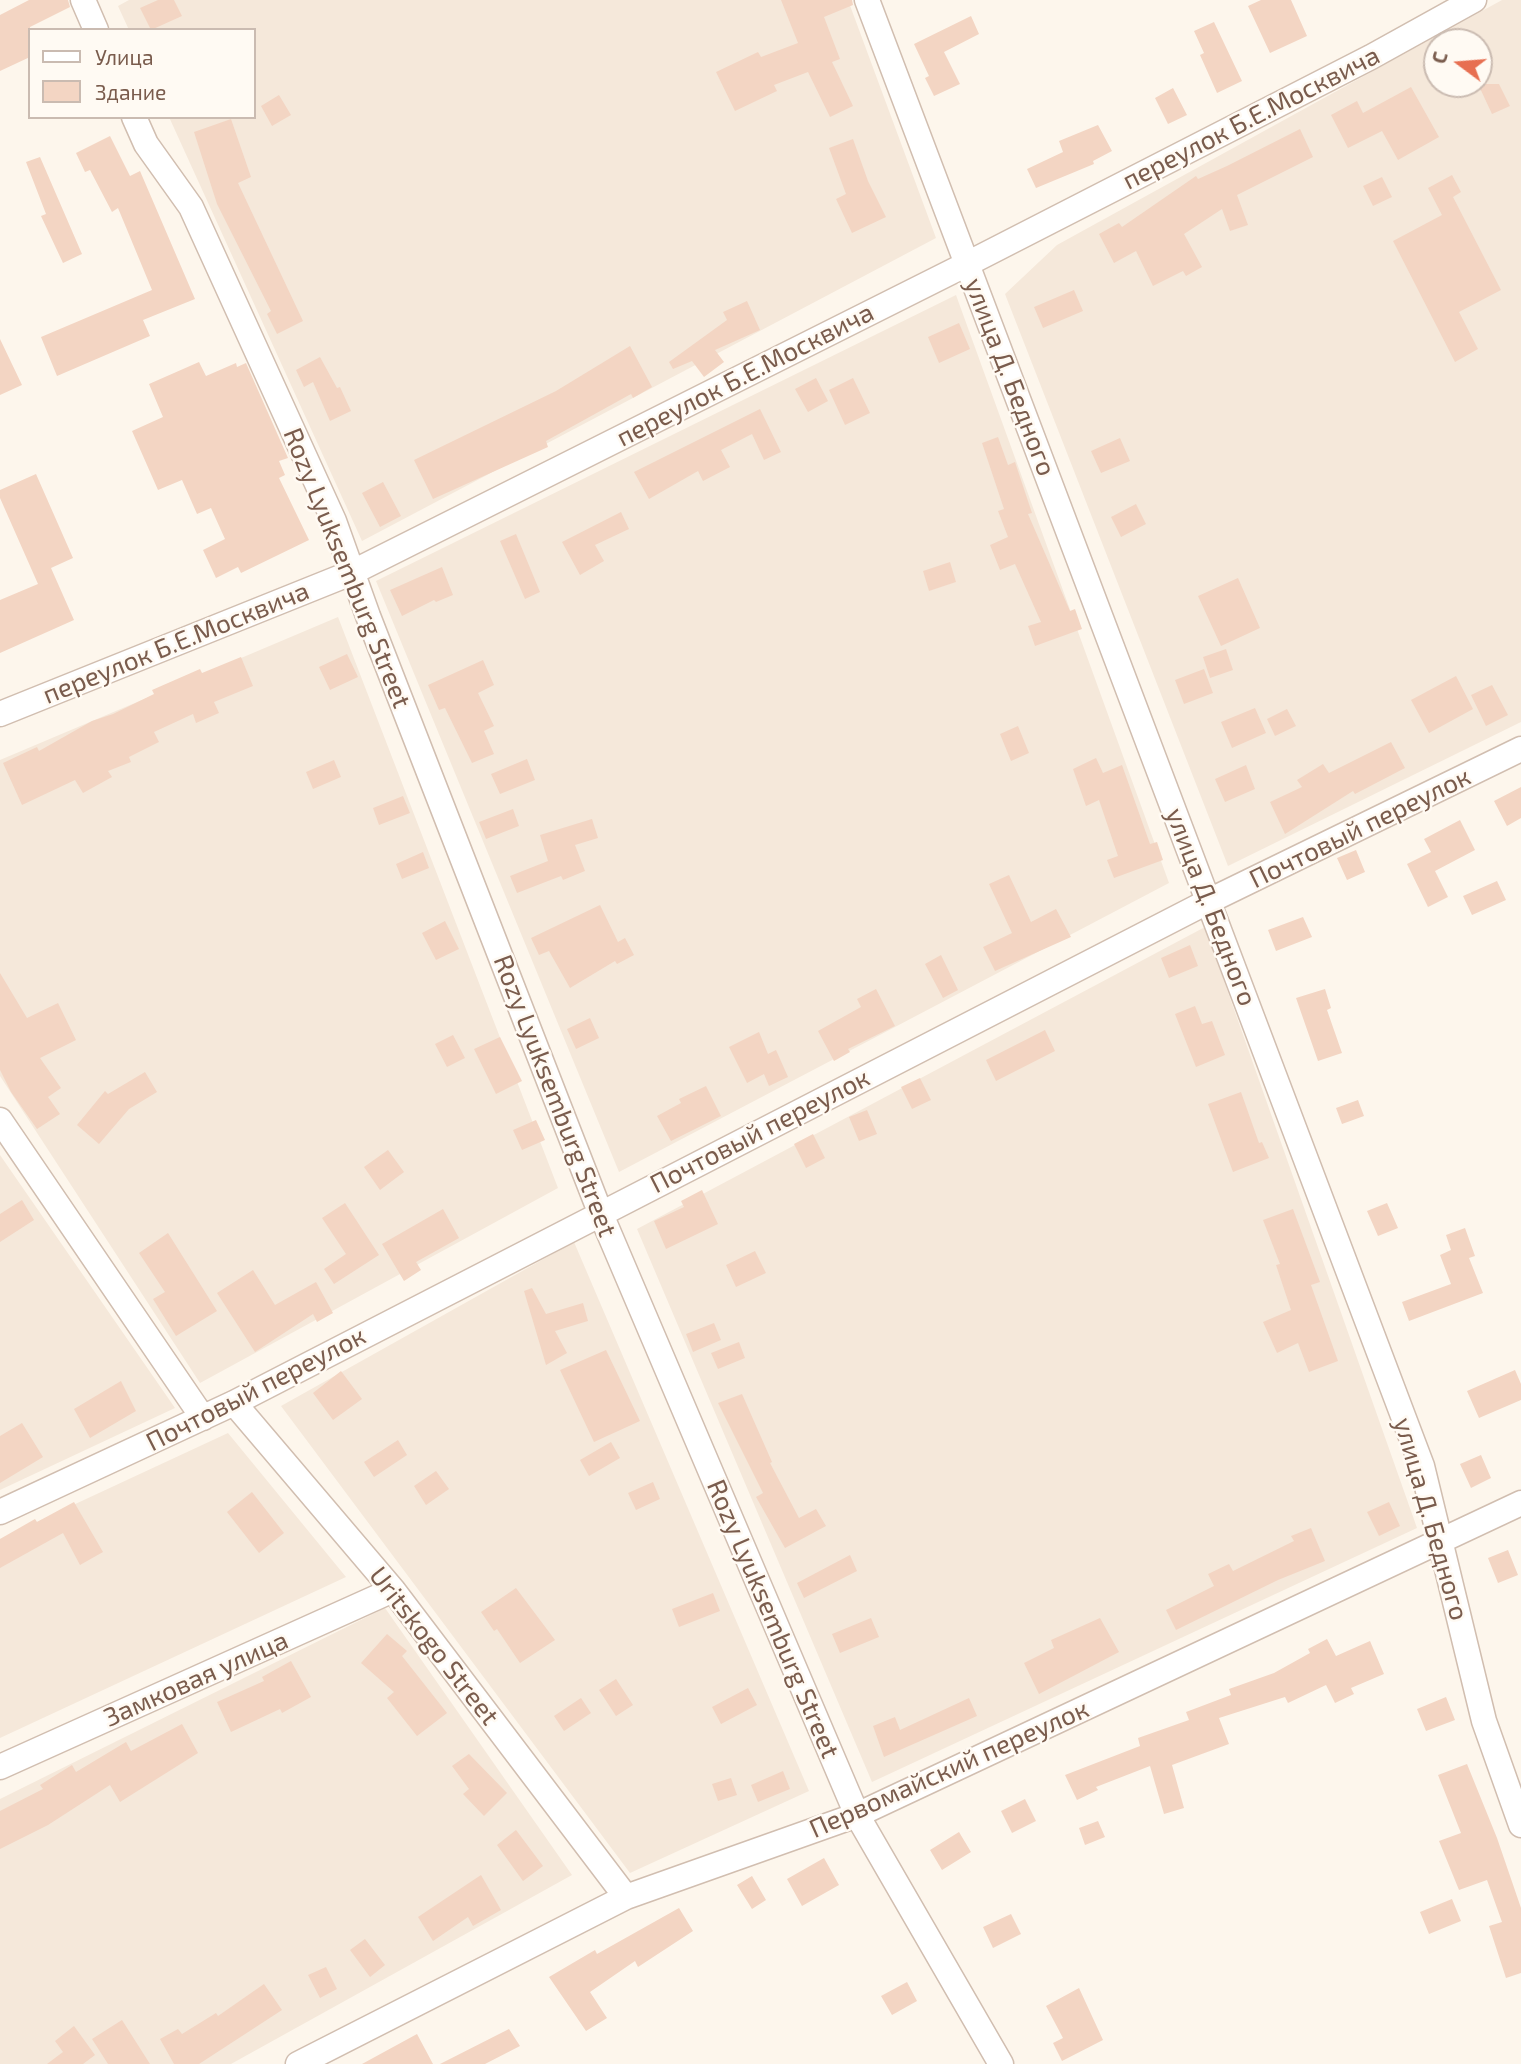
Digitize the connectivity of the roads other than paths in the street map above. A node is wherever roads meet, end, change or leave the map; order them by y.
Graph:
1 (83, 0) edge
2 (867, 0) edge
3 (1474, 0) edge
4 (95, 28) edge
5 (135, 119) edge
6 (967, 264) junction
7 (351, 573) junction
8 (0, 714) edge
9 (1521, 749) edge
10 (1209, 901) junction
11 (0, 1120) edge
12 (600, 1212) junction
13 (234, 1403) junction
14 (203, 1418) junction
15 (1521, 1503) edge
16 (0, 1512) edge
17 (1442, 1543) junction
18 (393, 1590) junction
19 (0, 1767) edge
20 (857, 1815) junction
21 (1521, 1825) edge
22 (626, 1897) junction
23 (298, 2064) edge
24 (1001, 2064) edge

1 - 4 street
2 - 6 street, улица Д. Бедного
3 - 6 street, переулок Б.Е.Москвича
5 - 7 street, Rozy Lyuksemburg Street
6 - 7 street, переулок Б.Е.Москвича
6 - 10 street, улица Д. Бедного
7 - 8 street, переулок Б.Е.Москвича
7 - 12 street, Rozy Lyuksemburg Street
9 - 10 street, Почтовый переулок
10 - 12 street, Почтовый переулок
10 - 17 street, улица Д. Бедного
11 - 14 street
12 - 13 street, Почтовый переулок
12 - 20 street, Rozy Lyuksemburg Street
13 - 14 street, Почтовый переулок
13 - 18 street, Uritskogo Street
14 - 16 street, Почтовый переулок
15 - 17 street, Первомайский переулок
17 - 20 street, Первомайский переулок
17 - 21 street, улица Д. Бедного
18 - 19 street, Замковая улица
18 - 22 street, Uritskogo Street
20 - 22 street, Первомайский переулок
20 - 24 street, Rozy Lyuksemburg Street
22 - 23 street, Первомайский переулок

